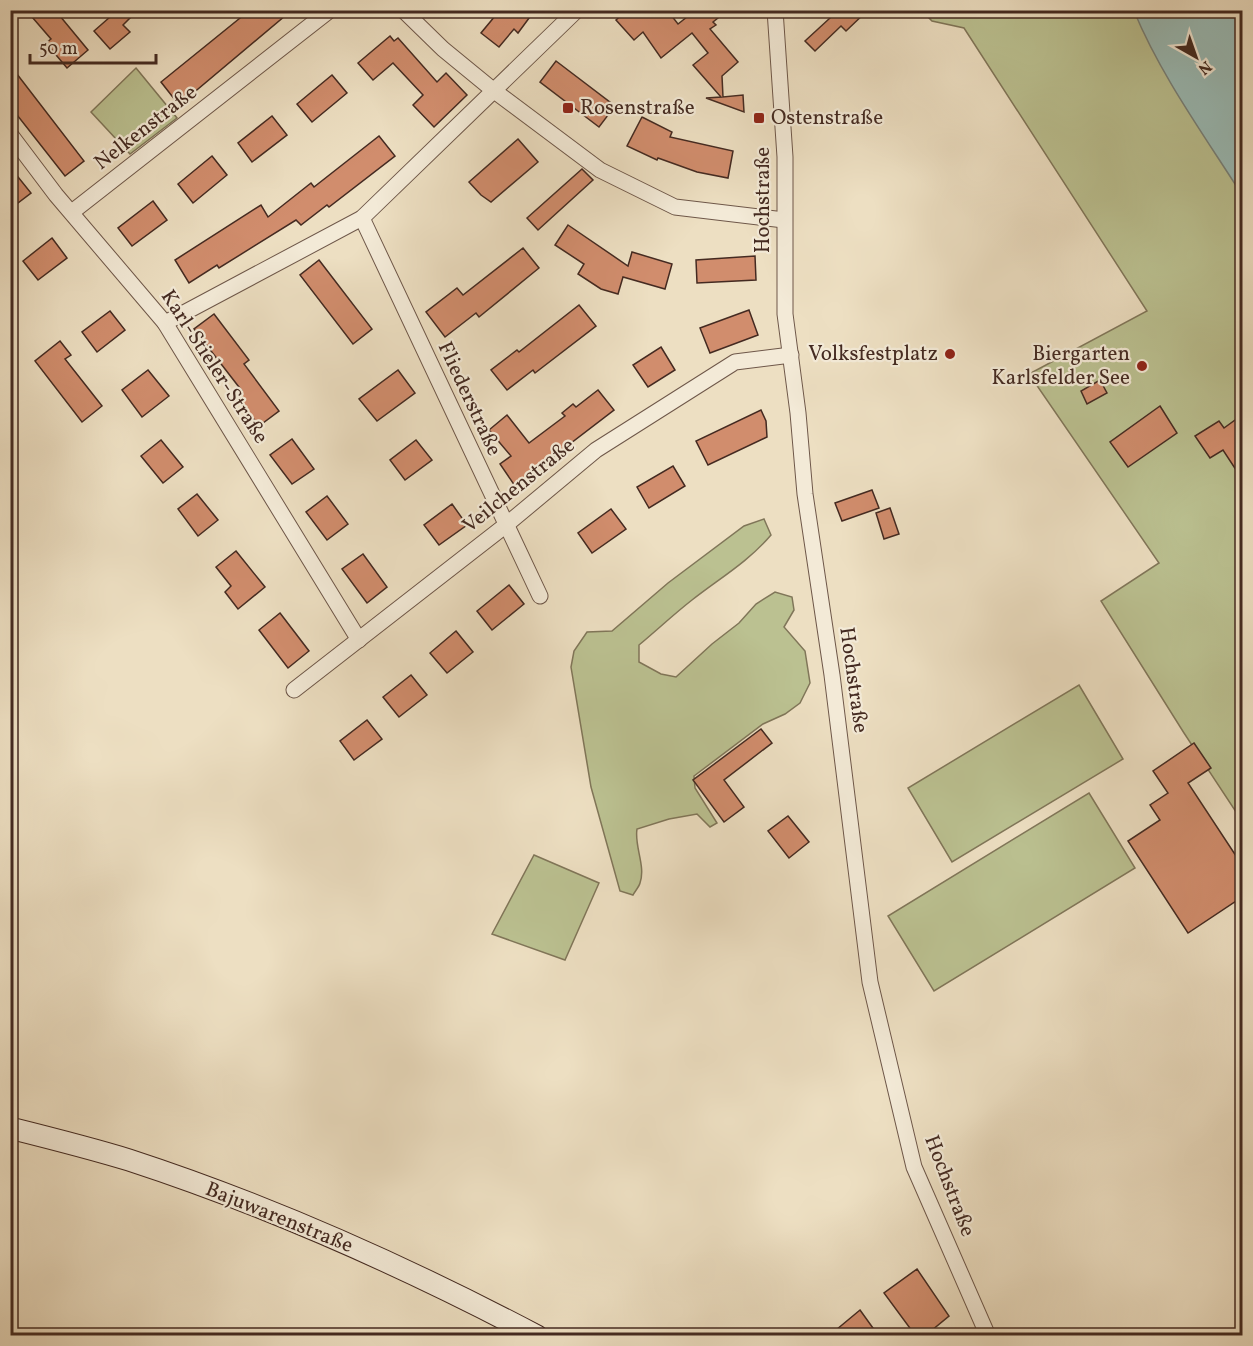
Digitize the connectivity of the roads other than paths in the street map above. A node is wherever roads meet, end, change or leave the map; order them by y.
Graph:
1 (330, 10) edge
2 (403, 10) edge
3 (577, 10) edge
4 (775, 10) edge
5 (493, 90) junction
6 (10, 134) edge
7 (72, 212) junction
8 (362, 219) junction
9 (784, 220) junction
10 (165, 323) junction
11 (791, 355) junction
12 (506, 525) junction
13 (540, 596) dead end
14 (359, 640) junction
15 (294, 690) dead end
16 (10, 1128) edge
17 (537, 1335) edge
18 (988, 1335) edge

1 - 7 street, Nelkenstraße
2 - 5 street
3 - 5 street
4 - 9 street, Hochstraße
5 - 8 street
5 - 9 street
6 - 7 street, Karl-Stieler-Straße
7 - 10 street, Karl-Stieler-Straße
8 - 10 street
8 - 12 street, Fliederstraße
9 - 11 street, Hochstraße
10 - 14 street, Karl-Stieler-Straße
11 - 12 street, Veilchenstraße
11 - 18 street, Hochstraße
12 - 13 street, Fliederstraße
12 - 14 street, Veilchenstraße
14 - 15 street, Veilchenstraße
16 - 17 main road, Bajuwarenstraße

